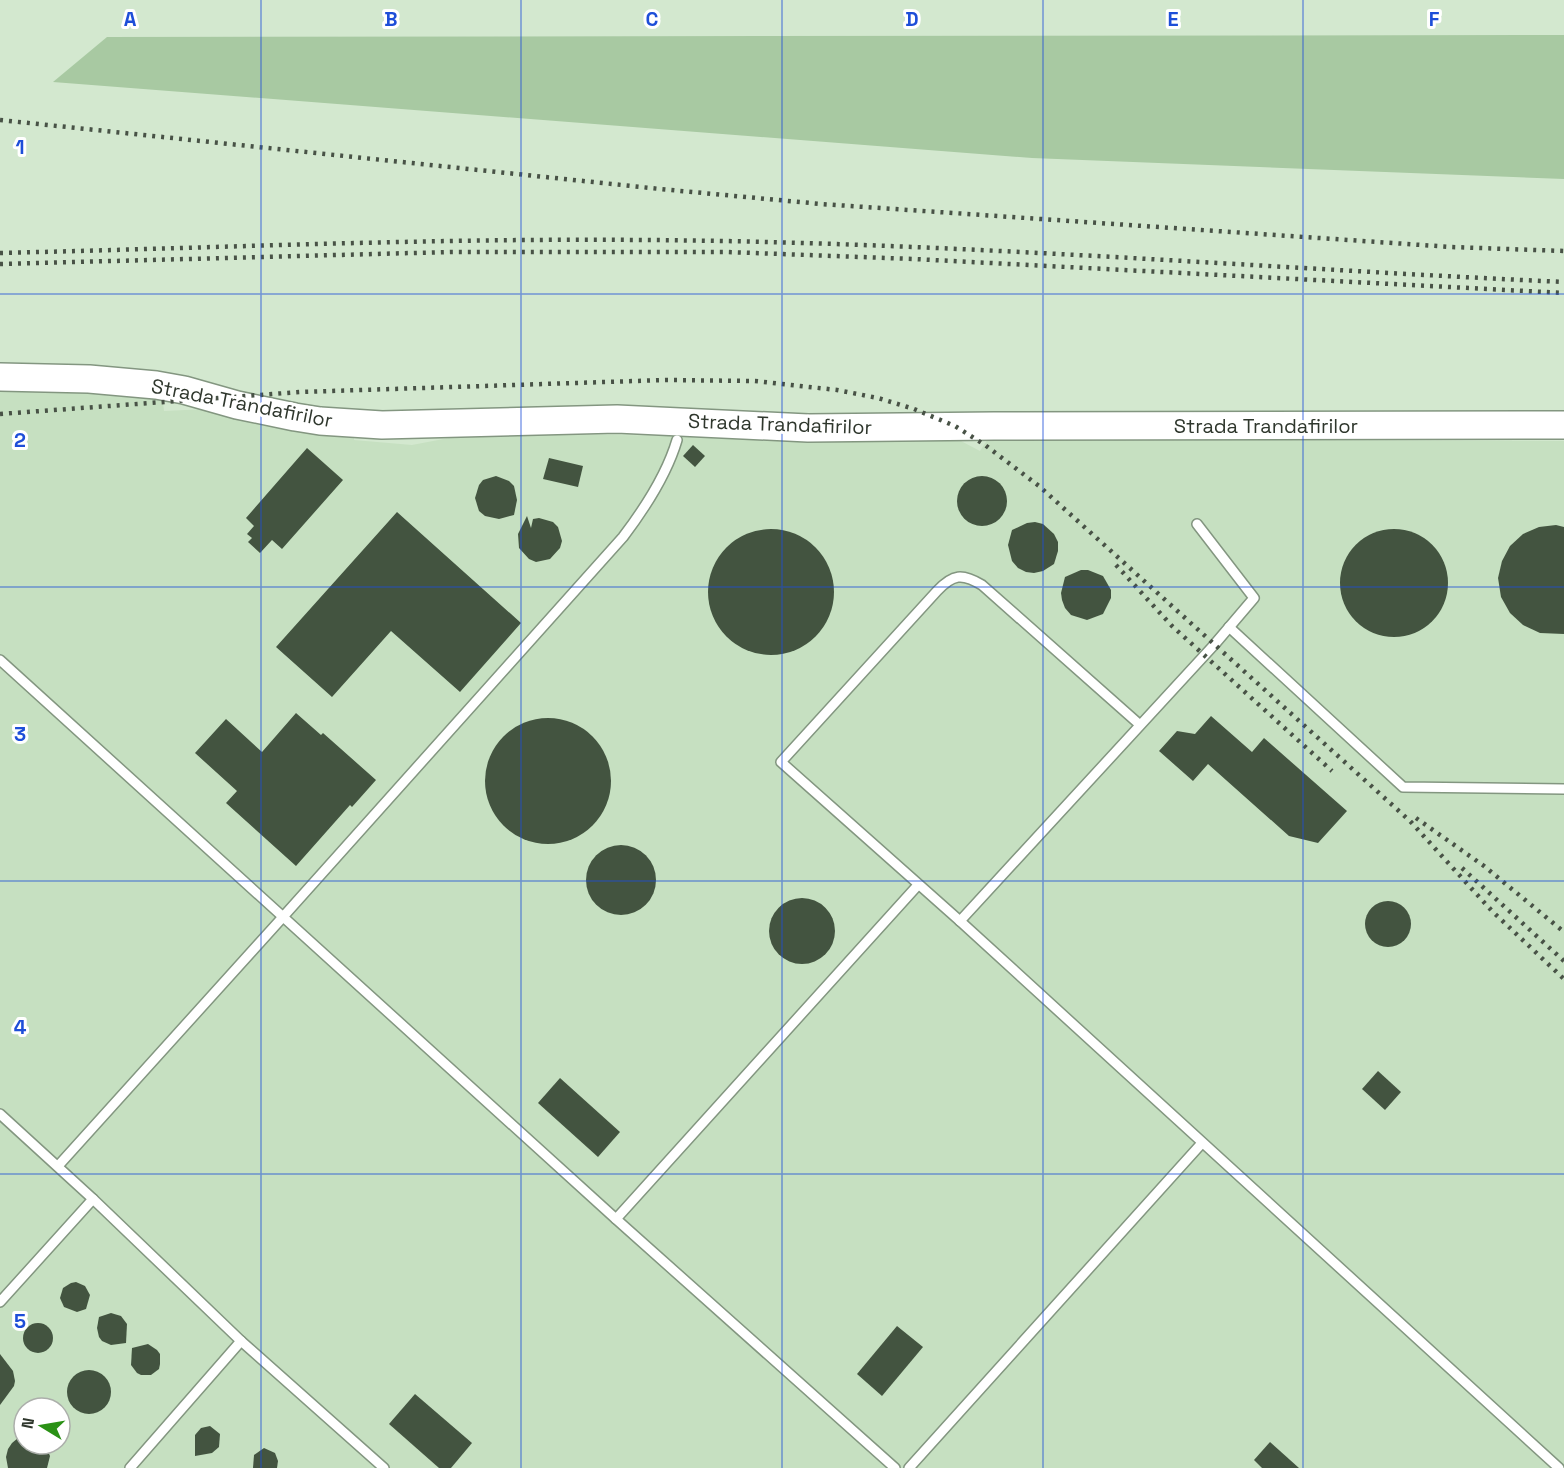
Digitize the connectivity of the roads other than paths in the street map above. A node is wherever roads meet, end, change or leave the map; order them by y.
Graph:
1 (0, 376) edge
2 (1564, 425) edge
3 (677, 440) dead end
4 (1197, 524) dead end
5 (1229, 627) junction
6 (0, 660) edge
7 (1139, 724) junction
8 (1564, 789) edge
9 (918, 885) junction
10 (282, 918) junction
11 (960, 921) junction
12 (0, 1114) edge
13 (1202, 1143) junction
14 (57, 1166) junction
15 (93, 1199) junction
16 (616, 1219) junction
17 (0, 1302) edge
18 (241, 1341) junction
19 (130, 1468) edge
20 (384, 1468) edge
21 (895, 1468) edge
22 (909, 1468) edge
23 (1559, 1468) edge

1 - 2 main road, Strada Trandafirilor
3 - 10 lane
4 - 5 lane
5 - 7 lane
5 - 8 lane
6 - 10 lane
7 - 9 lane
7 - 11 lane
9 - 11 lane
9 - 16 lane
10 - 14 lane
10 - 16 lane
11 - 13 lane
12 - 14 lane
13 - 22 lane
13 - 23 lane
14 - 15 lane
15 - 17 lane
15 - 18 lane
16 - 21 lane
18 - 19 lane
18 - 20 lane

